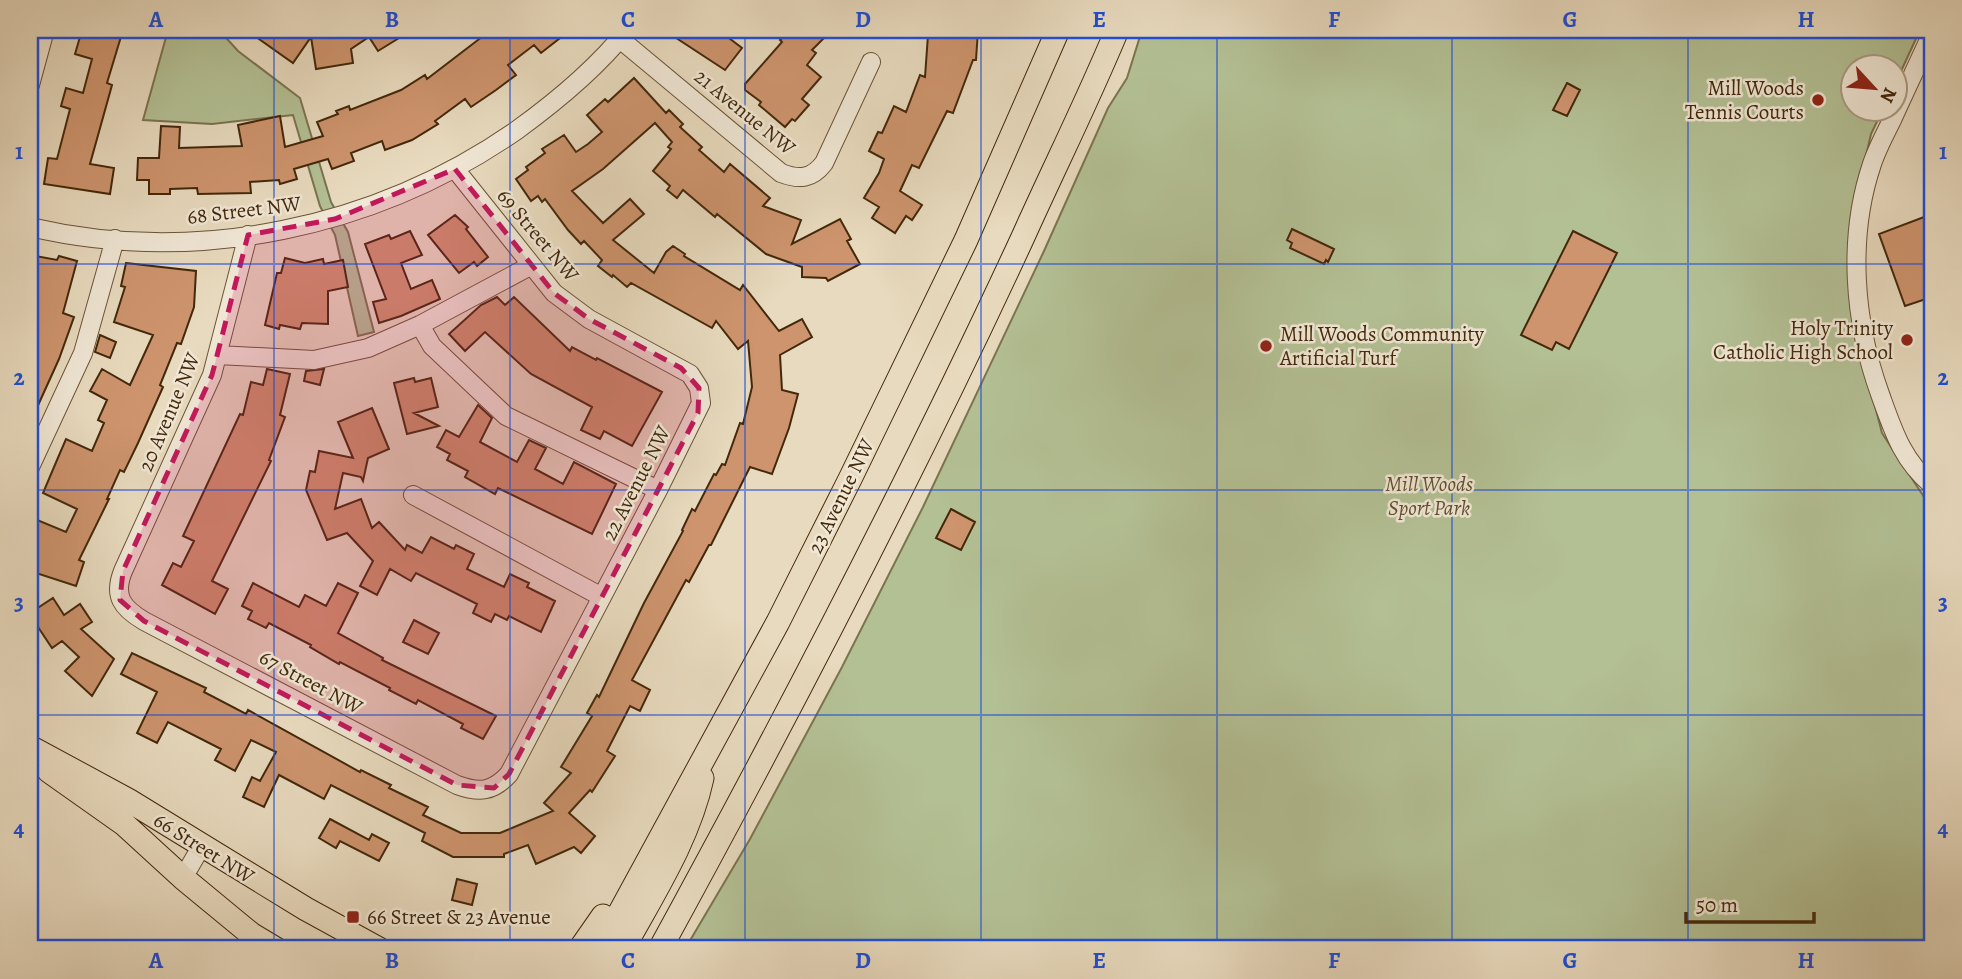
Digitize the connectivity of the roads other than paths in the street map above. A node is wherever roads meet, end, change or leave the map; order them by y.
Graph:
1 (45, 30) edge
2 (1058, 30) edge
3 (1116, 30) edge
4 (1932, 33) edge
5 (623, 34) edge
6 (871, 62) dead end
7 (30, 85) edge
8 (455, 169) junction
9 (30, 227) edge
10 (248, 236) junction
11 (115, 239) junction
12 (530, 266) junction
13 (420, 325) junction
14 (218, 355) junction
15 (699, 388) joint
16 (30, 467) edge
17 (1932, 485) edge
18 (658, 490) junction
19 (412, 495) dead end
20 (602, 597) junction
21 (120, 600) joint
22 (30, 747) edge
23 (708, 751) junction
24 (30, 756) edge
25 (487, 790) joint
26 (201, 847) junction
27 (646, 866) junction
28 (183, 877) junction
29 (276, 949) edge
30 (379, 949) edge
31 (580, 949) edge
32 (600, 949) edge
33 (623, 949) edge
34 (660, 949) edge

1 - 7 street
2 - 23 main road, 23 Avenue NW
3 - 34 main road
4 - 17 street
5 - 6 street, 21 Avenue NW
5 - 8 street, 21 Avenue NW
8 - 10 street, 68 Street NW
8 - 12 street, 69 Street NW
9 - 11 street, 68 Street NW
10 - 11 street, 68 Street NW
10 - 14 street, 20 Avenue NW
11 - 16 street
12 - 13 street
12 - 15 street, 69 Street NW
13 - 14 street
13 - 18 street
14 - 21 street, 20 Avenue NW
15 - 18 street, 22 Avenue NW
18 - 20 street, 22 Avenue NW
19 - 20 street
20 - 25 street, 22 Avenue NW
21 - 25 street, 67 Street NW
22 - 26 main road, 66 Street NW
23 - 27 main road, 23 Avenue NW
23 - 33 main road
24 - 28 main road, 66 Street NW
26 - 28 street
26 - 30 main road, 66 Street NW
27 - 31 main road
27 - 32 main road, 23 Avenue NW
28 - 29 main road, 66 Street NW

